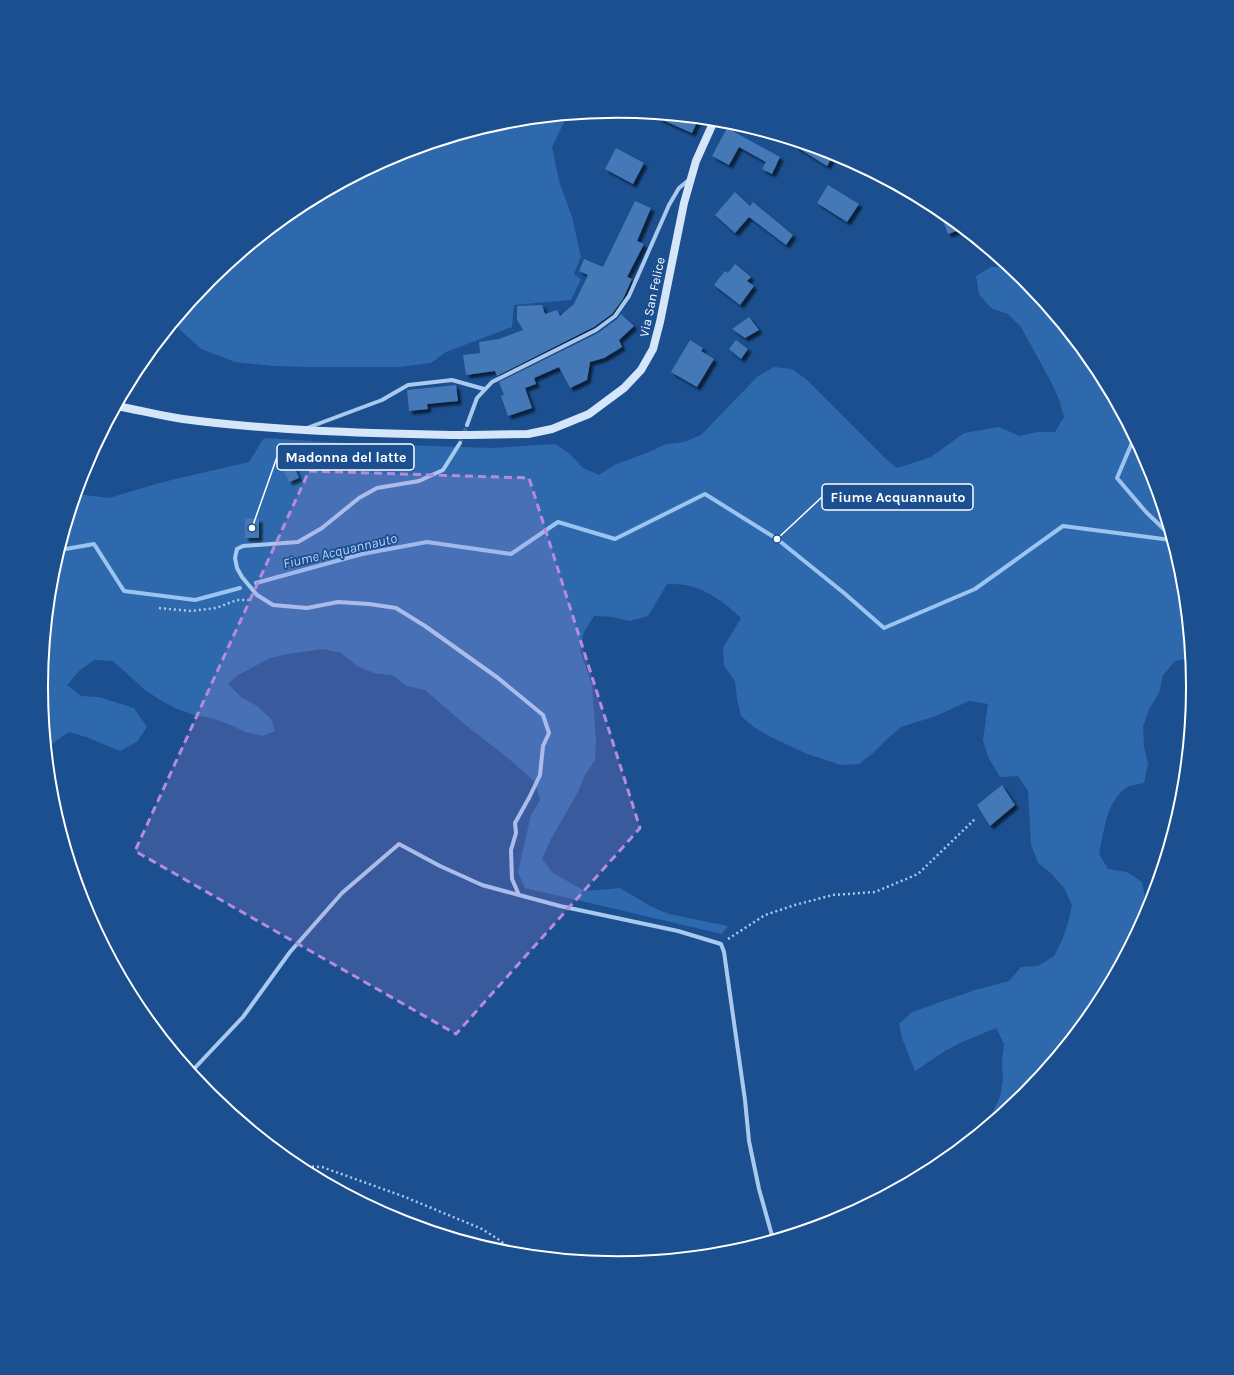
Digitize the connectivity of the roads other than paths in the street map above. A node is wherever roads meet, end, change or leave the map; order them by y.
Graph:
1 (712, 126) edge
2 (692, 178) junction
3 (484, 389) junction
4 (122, 407) edge
5 (467, 425) tunnel mouth
6 (305, 429) junction
7 (460, 443) tunnel mouth
8 (519, 895) junction
9 (194, 1069) edge
10 (772, 1235) edge

1 - 2 street, Via San Felice
2 - 3 street
2 - 6 street, Via San Felice, bridge
3 - 5 street
3 - 6 street
4 - 6 street, Via San Felice
7 - 8 street
8 - 9 street
8 - 10 street

